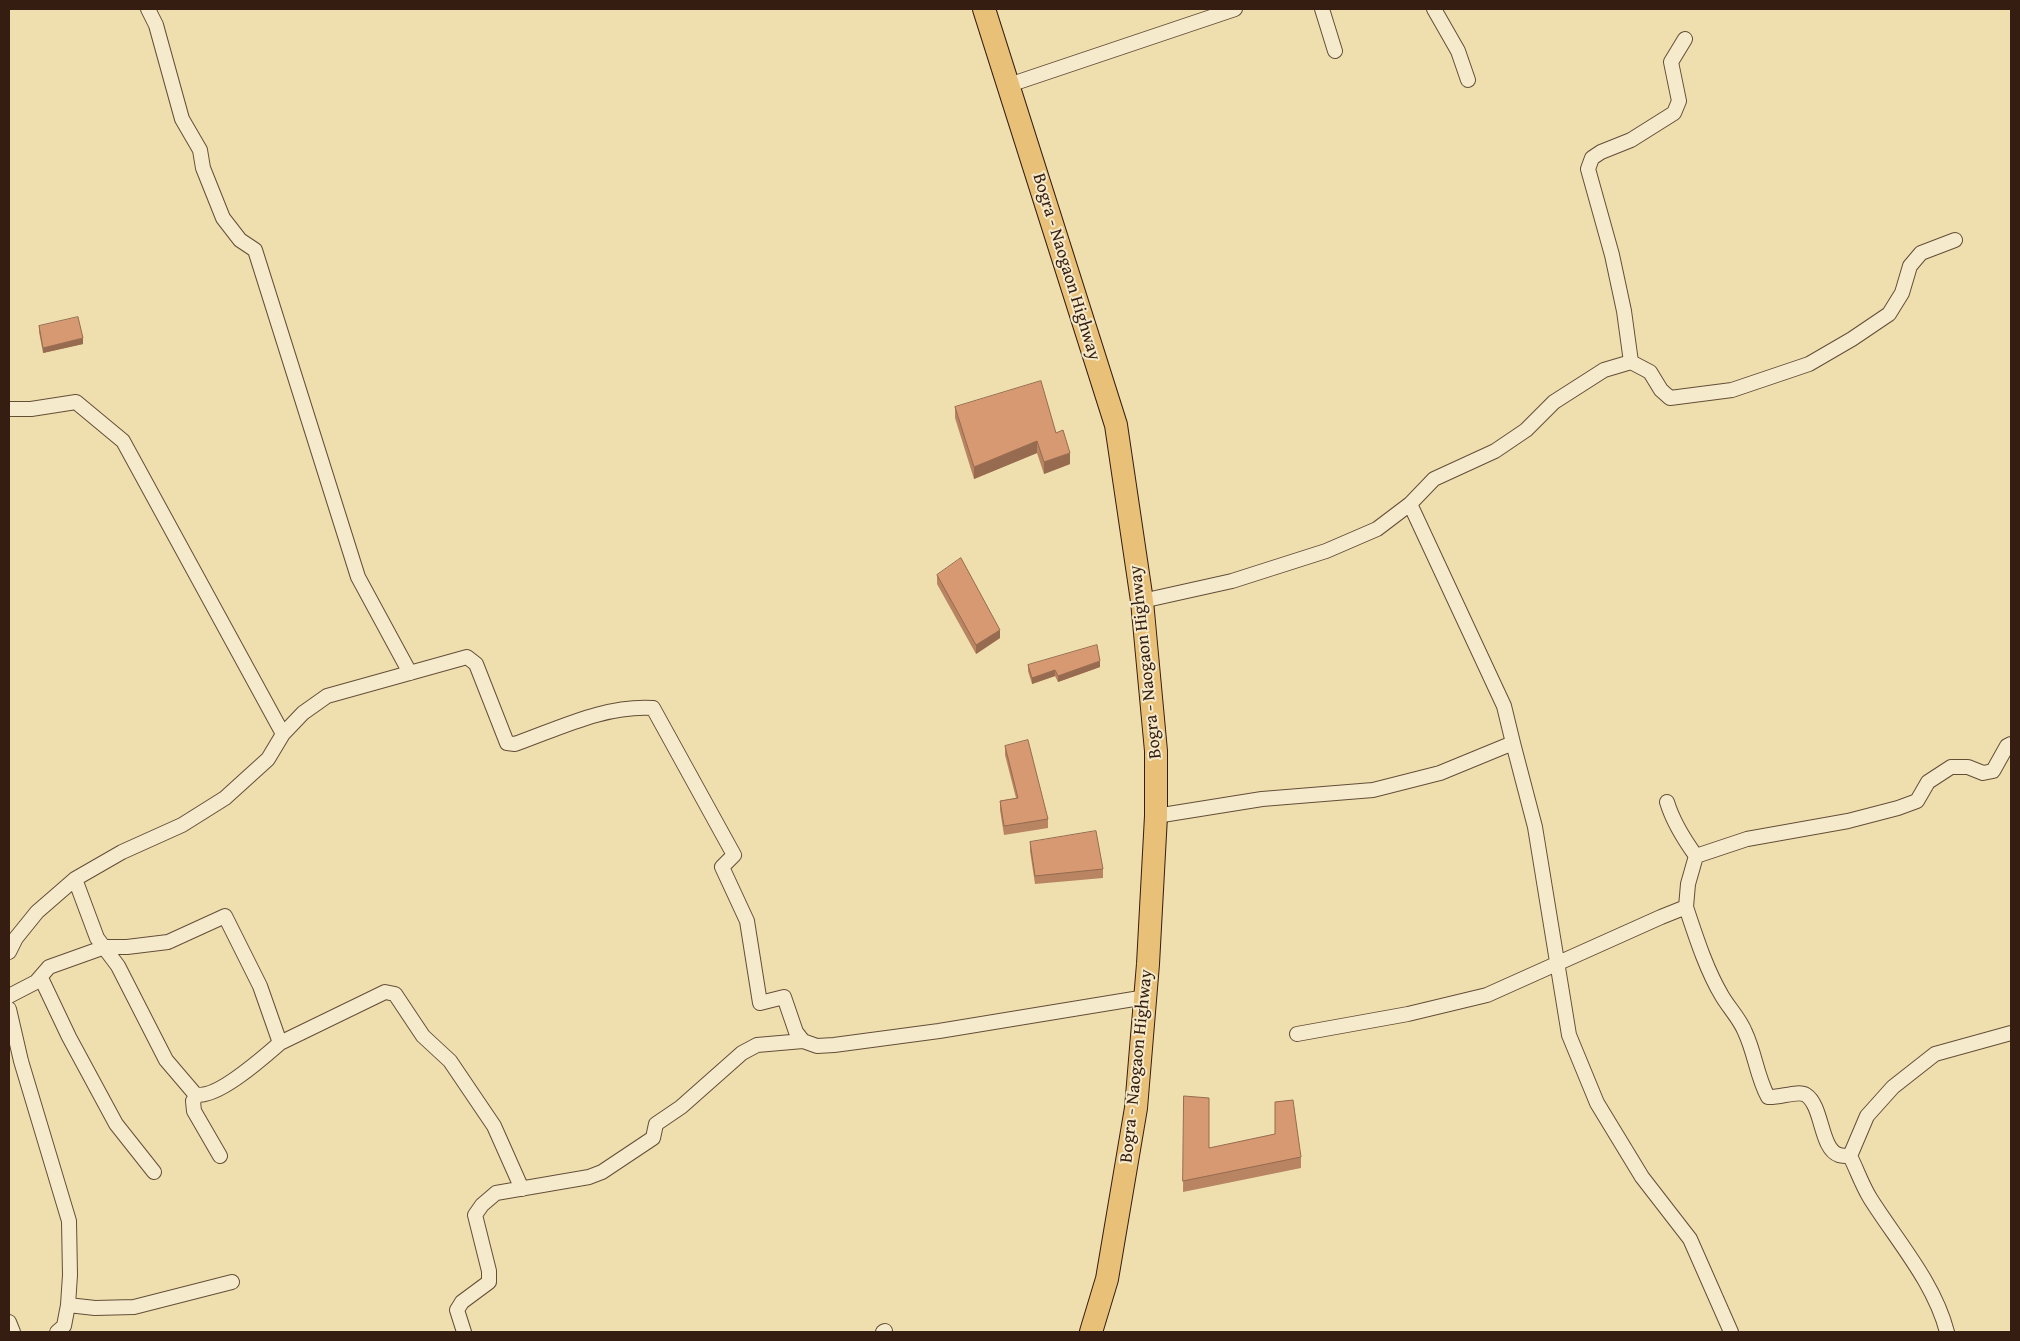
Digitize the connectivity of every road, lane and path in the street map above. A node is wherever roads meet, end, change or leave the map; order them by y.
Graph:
1 (148, 9) edge
2 (984, 9) edge
3 (1236, 9) edge
4 (1322, 9) edge
5 (1434, 9) edge
6 (1685, 39) dead end
7 (1335, 51) dead end
8 (1468, 80) dead end
9 (1009, 85) junction
10 (1955, 240) dead end
11 (1631, 362) junction
12 (9, 409) edge
13 (1410, 504) junction
14 (1142, 602) junction
15 (410, 673) junction
16 (283, 734) junction
17 (1513, 743) junction
18 (2011, 744) edge
19 (1667, 802) dead end
20 (1156, 816) junction
21 (1696, 856) junction
22 (75, 879) junction
23 (1686, 907) junction
24 (105, 947) junction
25 (9, 952) edge
26 (1557, 964) junction
27 (41, 978) junction
28 (9, 996) edge
29 (1146, 997) junction
30 (9, 1009) edge
31 (2011, 1033) edge
32 (1297, 1034) dead end
33 (804, 1041) junction
34 (280, 1044) junction
35 (196, 1095) junction
36 (220, 1156) dead end
37 (1850, 1156) junction
38 (154, 1172) dead end
39 (522, 1189) junction
40 (232, 1282) dead end
41 (68, 1305) junction
42 (9, 1322) edge
43 (13, 1332) edge
44 (57, 1332) edge
45 (464, 1332) edge
46 (1091, 1332) edge
47 (1731, 1332) edge
48 (1947, 1332) edge

1 - 15 street
2 - 9 main road, Bogra - Naogaon Highway
3 - 9 street
4 - 7 street
5 - 8 street
6 - 11 street
9 - 14 main road, Bogra - Naogaon Highway
10 - 11 street
11 - 13 street
12 - 16 street
13 - 14 street
13 - 17 street
14 - 20 main road, Bogra - Naogaon Highway
15 - 16 street
15 - 33 street
16 - 22 street
17 - 20 street
17 - 26 street
18 - 21 street
19 - 21 street
20 - 29 main road, Bogra - Naogaon Highway
21 - 23 street
22 - 24 street
22 - 25 street
23 - 26 street
23 - 37 street
24 - 27 street
24 - 34 street
24 - 35 street
26 - 32 street
26 - 47 street
27 - 28 street
27 - 38 street
29 - 33 street
29 - 46 main road, Bogra - Naogaon Highway
30 - 41 street
31 - 37 street
33 - 39 street
34 - 35 street
34 - 39 street
35 - 36 street
37 - 48 street
39 - 45 street
40 - 41 street
41 - 44 street
42 - 43 street

